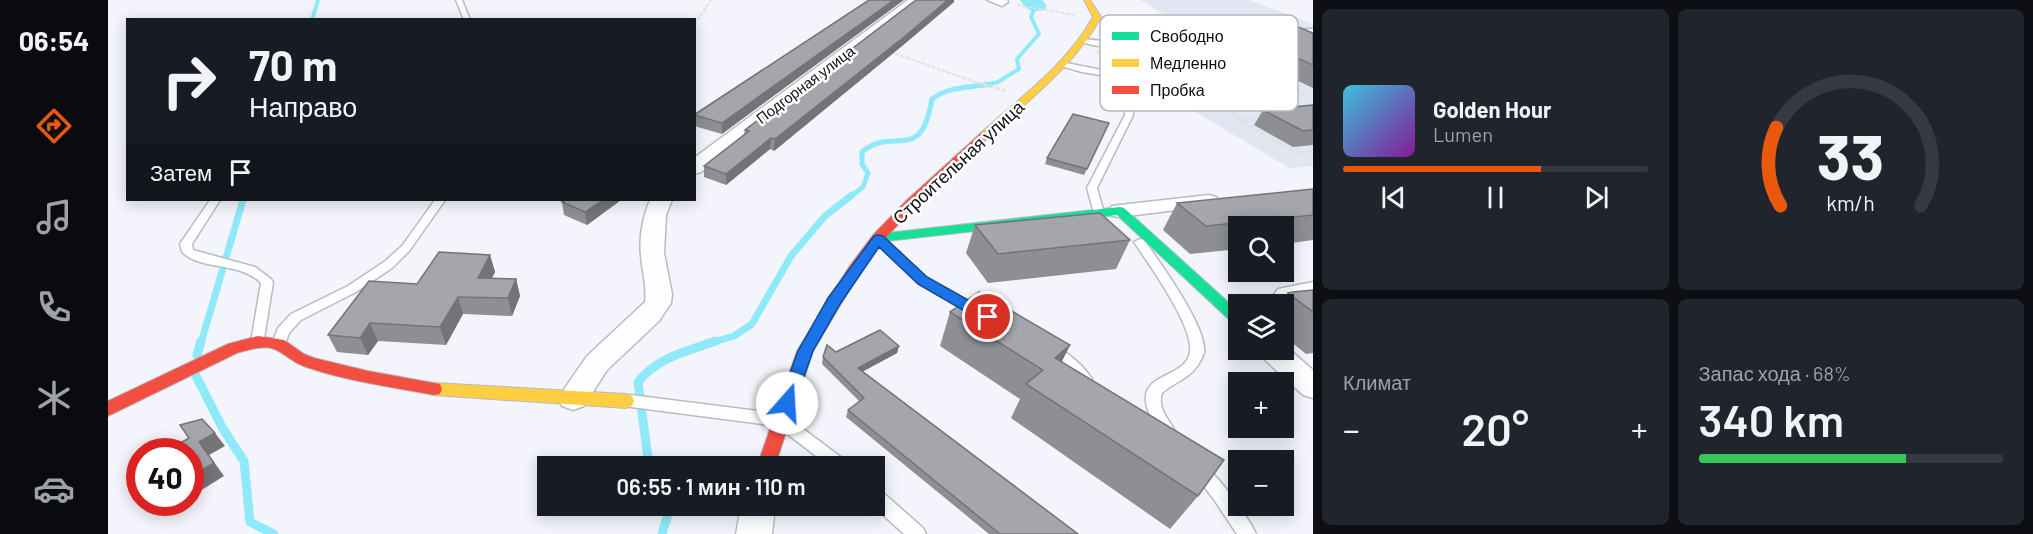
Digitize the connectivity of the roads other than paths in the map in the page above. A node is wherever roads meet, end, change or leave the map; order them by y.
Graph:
1 (459, 0) edge
2 (916, 0) edge
3 (1087, 0) edge
4 (466, 18) edge
5 (1313, 31) edge
6 (1298, 32) edge
7 (1083, 42) junction
8 (1100, 44) edge
9 (1064, 64) junction
10 (1100, 73) edge
11 (1130, 111) edge
12 (696, 166) edge
13 (1225, 199) edge
14 (214, 201) edge
15 (439, 201) edge
16 (662, 201) edge
17 (1109, 212) junction
18 (878, 238) junction
19 (1313, 286) edge
20 (1280, 294) edge
21 (1228, 308) edge
22 (988, 317) edge
23 (258, 342) junction
24 (279, 344) junction
25 (1041, 345) edge
26 (1283, 360) edge
27 (1092, 386) edge
28 (1313, 387) edge
29 (573, 398) junction
30 (626, 401) joint
31 (108, 409) edge
32 (781, 420) junction
33 (1148, 424) edge
34 (769, 456) edge
35 (827, 456) edge
36 (1191, 460) edge
37 (885, 505) edge
38 (757, 516) edge
39 (754, 534) edge
40 (918, 534) edge
41 (1246, 534) edge

1 - 4 lane
2 - 12 street, Подгорная улица
3 - 7 street, Строительная улица
5 - 6 lane
7 - 8 lane
7 - 9 street, Строительная улица
9 - 10 lane
9 - 18 street, Строительная улица
11 - 17 lane
13 - 17 street
14 - 23 lane
15 - 24 lane
16 - 29 street
17 - 18 street
17 - 21 street
17 - 33 lane
18 - 22 lane
18 - 32 street, Строительная улица
19 - 20 lane
23 - 24 street
23 - 31 street
24 - 29 street
25 - 27 lane
26 - 28 street
29 - 30 street
30 - 32 lane
32 - 34 street, Строительная улица
32 - 35 lane
36 - 41 lane
37 - 40 lane
38 - 39 street

